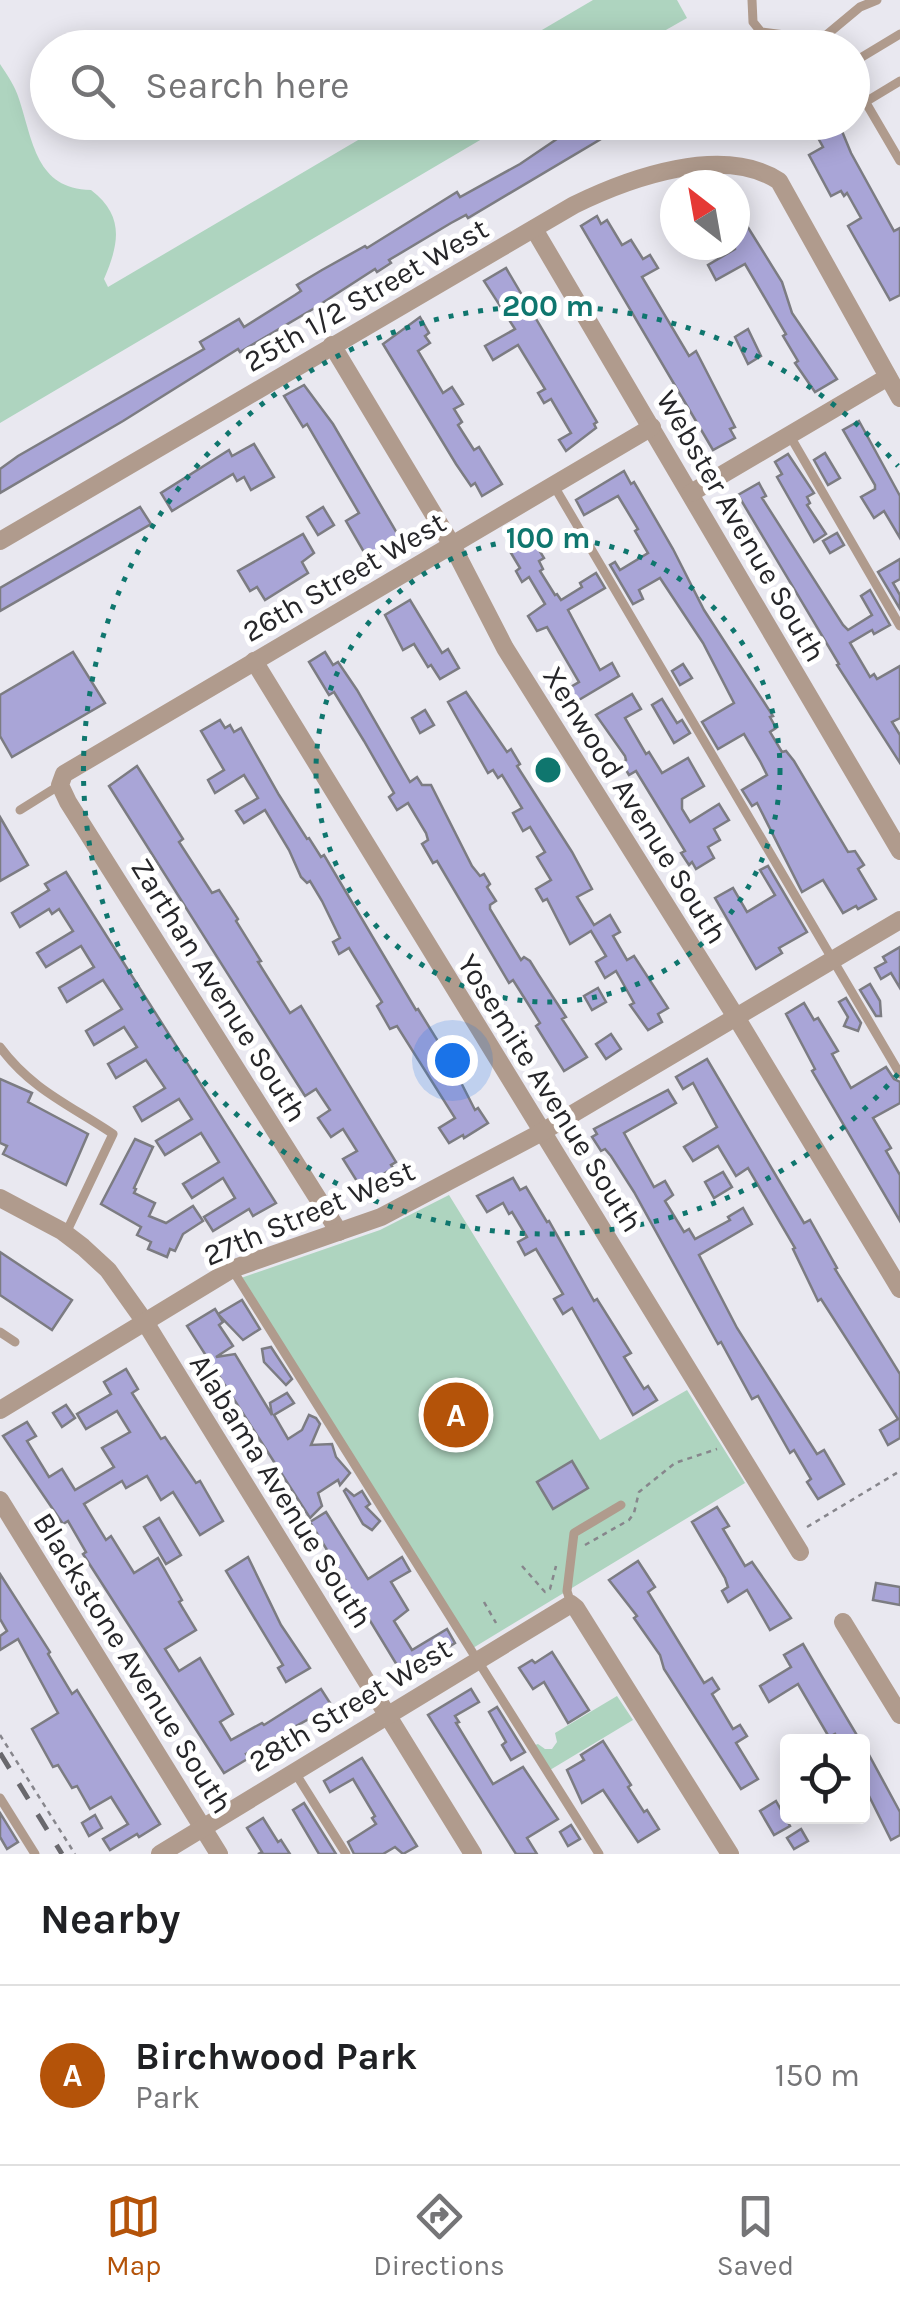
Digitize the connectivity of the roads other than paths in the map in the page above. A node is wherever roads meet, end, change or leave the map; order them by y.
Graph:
1 (752, 0) edge
2 (848, 0) edge
3 (877, 0) edge
4 (860, 8) junction
5 (759, 30) edge
6 (833, 30) edge
7 (900, 34) edge
8 (870, 52) edge
9 (900, 81) edge
10 (870, 99) edge
11 (870, 108) edge
12 (900, 161) edge
13 (534, 229) junction
14 (332, 346) junction
15 (888, 376) junction
16 (900, 398) edge
17 (652, 427) junction
18 (790, 436) junction
19 (553, 486) junction
20 (691, 493) junction
21 (0, 541) edge
22 (452, 545) junction
23 (900, 626) edge
24 (254, 662) junction
25 (62, 780) junction
26 (20, 810) dead end
27 (900, 852) edge
28 (900, 920) edge
29 (832, 959) junction
30 (736, 1017) junction
31 (0, 1047) edge
32 (900, 1074) edge
33 (542, 1132) junction
34 (0, 1198) edge
35 (339, 1232) junction
36 (66, 1234) junction
37 (232, 1269) junction
38 (900, 1289) edge
39 (144, 1322) junction
40 (0, 1332) edge
41 (15, 1342) dead end
42 (0, 1410) edge
43 (0, 1500) edge
44 (621, 1505) dead end
45 (795, 1545) road end
46 (570, 1604) junction
47 (842, 1622) dead end
48 (477, 1660) junction
49 (386, 1714) junction
50 (900, 1715) edge
51 (294, 1771) junction
52 (0, 1798) edge
53 (202, 1828) junction
54 (35, 1854) edge
55 (160, 1854) edge
56 (219, 1854) edge
57 (346, 1854) edge
58 (473, 1854) edge
59 (599, 1854) edge
60 (730, 1854) edge

1 - 5 lane
2 - 4 lane
3 - 4 lane
4 - 6 lane
7 - 8 lane
9 - 10 lane
11 - 12 lane
13 - 14 street, 25th 1/2 Street West
13 - 15 street, 25th 1/2 Street West
13 - 17 street, Webster Avenue South
14 - 21 street, 25th 1/2 Street West
14 - 22 street, Xenwood Avenue South
15 - 16 street
15 - 18 street
17 - 19 street, 26th Street West
17 - 20 street, Webster Avenue South
18 - 20 street
18 - 23 lane
19 - 22 street, 26th Street West
19 - 29 lane
20 - 27 street, Webster Avenue South
22 - 24 street, 26th Street West
22 - 30 street, Xenwood Avenue South
24 - 25 street, 26th Street West
24 - 33 street, Yosemite Avenue South
25 - 26 lane
25 - 35 street, Zarthan Avenue South
28 - 29 street, 27th Street West
29 - 30 street, 27th Street West
29 - 32 lane
30 - 33 street, 27th Street West
30 - 38 street, Xenwood Avenue South
31 - 36 lane
33 - 35 street, 27th Street West
33 - 45 street, Yosemite Avenue South
34 - 36 street, Alabama Avenue South
35 - 37 street, 27th Street West
36 - 39 street, Alabama Avenue South
37 - 39 street, 27th Street West
37 - 48 lane
39 - 42 street, 27th Street West
39 - 49 street, Alabama Avenue South
40 - 41 lane
43 - 53 street, Blackstone Avenue South
44 - 46 lane
46 - 48 street, 28th Street West
46 - 60 street
47 - 50 street
48 - 49 street, 28th Street West
48 - 59 lane
49 - 51 street, 28th Street West
49 - 58 street, Alabama Avenue South
51 - 53 street, 28th Street West
51 - 57 lane
52 - 54 lane
53 - 55 street, 28th Street West
53 - 56 street, Blackstone Avenue South

